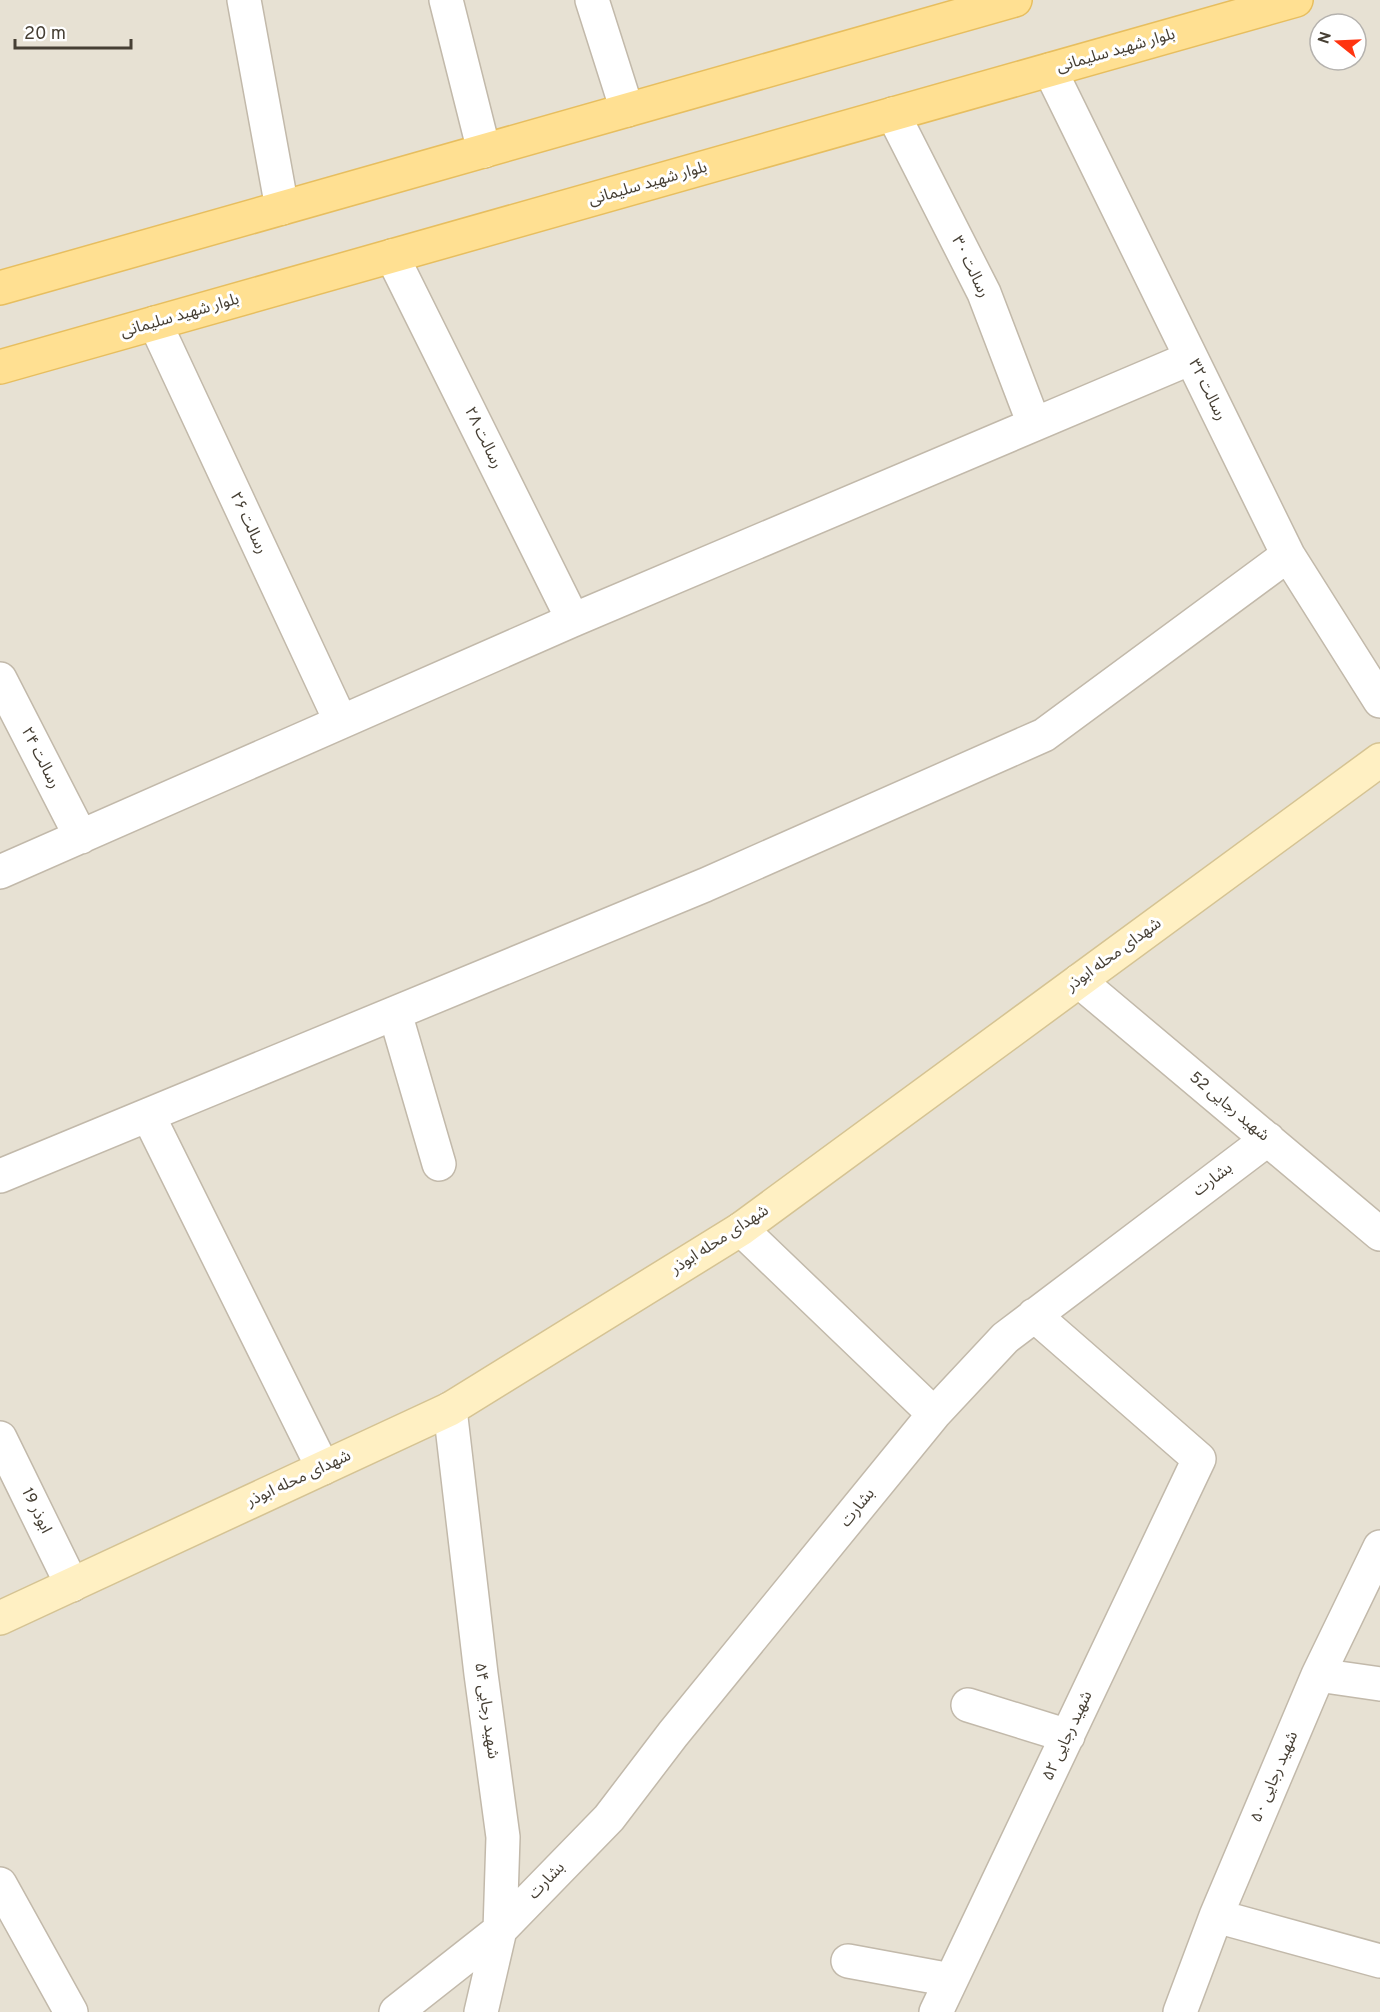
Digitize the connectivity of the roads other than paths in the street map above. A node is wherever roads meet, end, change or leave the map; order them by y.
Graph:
1 (244, 0) edge
2 (446, 0) edge
3 (592, 0) edge
4 (1015, 0) edge
5 (1296, 0) edge
6 (1050, 69) junction
7 (627, 110) junction
8 (893, 114) junction
9 (484, 151) junction
10 (282, 208) junction
11 (393, 256) junction
12 (0, 288) edge
13 (155, 323) junction
14 (1191, 358) junction
15 (0, 367) edge
16 (1035, 424) junction
17 (1288, 555) junction
18 (573, 620) junction
19 (0, 679) edge
20 (1380, 701) edge
21 (341, 722) junction
22 (1380, 760) edge
23 (81, 837) junction
24 (0, 872) edge
25 (1079, 981) junction
26 (395, 1013) junction
27 (148, 1115) junction
28 (1268, 1139) junction
29 (439, 1164) dead end
30 (0, 1176) edge
31 (741, 1229) junction
32 (1380, 1234) edge
33 (1034, 1315) junction
34 (450, 1409) junction
35 (934, 1414) junction
36 (0, 1438) edge
37 (323, 1468) junction
38 (1380, 1547) edge
39 (72, 1585) junction
40 (0, 1618) edge
41 (1318, 1675) junction
42 (1380, 1684) edge
43 (968, 1705) dead end
44 (1068, 1736) junction
45 (0, 1884) edge
46 (1216, 1916) junction
47 (500, 1930) junction
48 (848, 1961) dead end
49 (1380, 1961) edge
50 (951, 1980) junction
51 (71, 2012) edge
52 (396, 2012) edge
53 (481, 2012) edge
54 (936, 2012) edge
55 (1180, 2012) edge

1 - 10 street
2 - 9 street
3 - 7 street
4 - 7 main road
5 - 6 main road, بلوار شهید سلیمانی
6 - 8 main road, بلوار شهید سلیمانی
6 - 14 street, رسالت ۳۲
7 - 9 main road
8 - 11 main road, بلوار شهید سلیمانی
8 - 16 street, رسالت ۳۰
9 - 10 main road
10 - 12 main road
11 - 13 main road, بلوار شهید سلیمانی
11 - 18 street, رسالت ۲۸
13 - 15 main road, بلوار شهید سلیمانی
13 - 21 street, رسالت ۲۶
14 - 16 street
14 - 17 street, رسالت ۳۲
16 - 18 street
17 - 20 street, رسالت ۳۲
17 - 26 street
18 - 21 street
19 - 23 street, رسالت ۲۴
21 - 23 street
22 - 25 street, شهدای محله ابوذر
23 - 24 street
25 - 28 street, شهید رجایی 52
25 - 31 street, شهدای محله ابوذر
26 - 27 street
26 - 29 street
27 - 30 street
27 - 37 street
28 - 32 street, شهید رجایی 52
28 - 33 street, بشارت
31 - 34 street, شهدای محله ابوذر
31 - 35 street
33 - 35 street, بشارت
33 - 44 street, شهید رجایی ۵۲
34 - 37 street, شهدای محله ابوذر
34 - 47 street, شهید رجایی ۵۴
35 - 47 street, بشارت
36 - 39 street, ابوذر 19
37 - 39 street, شهدای محله ابوذر
38 - 41 street, شهید رجایی ۵۰
39 - 40 street, شهدای محله ابوذر
41 - 42 street
41 - 46 street, شهید رجایی ۵۰
43 - 44 street
44 - 50 street, شهید رجایی ۵۲
45 - 51 street
46 - 49 street
46 - 55 street, شهید رجایی ۵۰
47 - 52 street, بشارت
47 - 53 street, شهید رجایی ۵۴
48 - 50 street
50 - 54 street, شهید رجایی ۵۲

